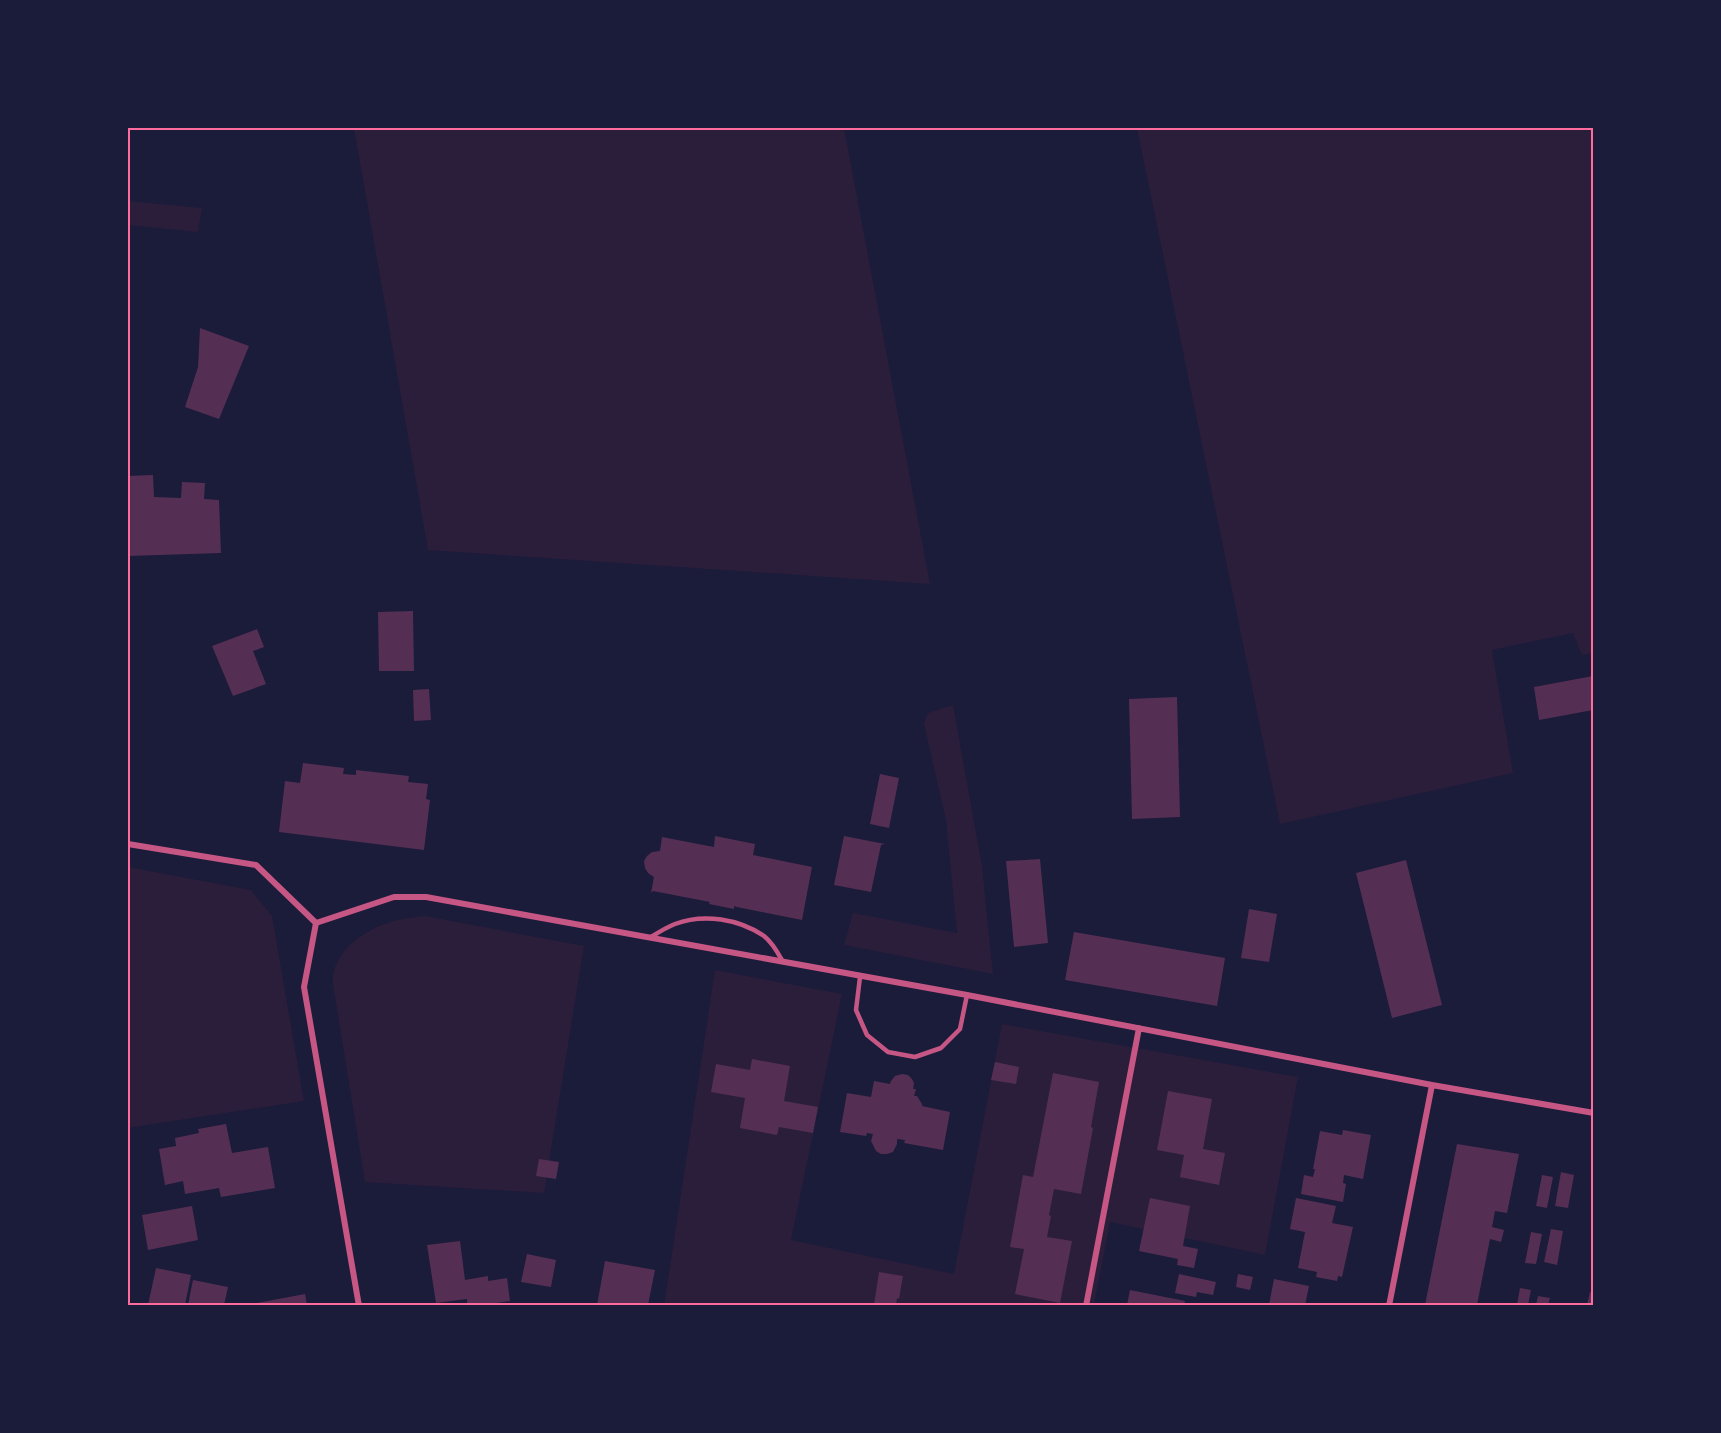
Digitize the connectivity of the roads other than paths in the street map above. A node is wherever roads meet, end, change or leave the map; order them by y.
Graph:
1 (128, 844) edge
2 (316, 923) junction
3 (648, 938) junction
4 (783, 963) junction
5 (861, 977) junction
6 (967, 995) junction
7 (1139, 1028) junction
8 (1432, 1085) junction
9 (1593, 1113) edge
10 (359, 1305) edge
11 (1086, 1305) edge
12 (1389, 1305) edge

1 - 2 street
2 - 3 street
2 - 10 street
3 - 4 street
3 - 4 lane
4 - 5 street
5 - 6 street
5 - 6 lane
6 - 7 street
7 - 8 street
7 - 11 street
8 - 9 street
8 - 12 street

